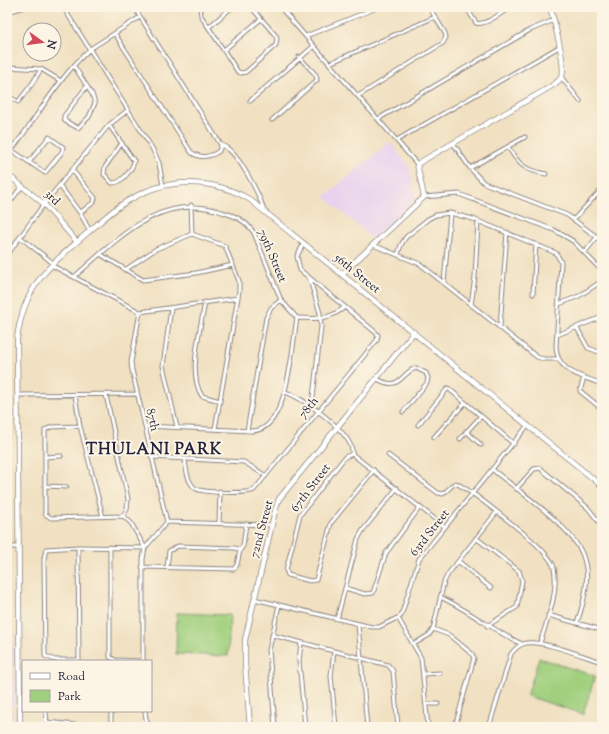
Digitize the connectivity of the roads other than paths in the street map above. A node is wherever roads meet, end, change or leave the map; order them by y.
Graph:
1 (25, 7) edge
2 (63, 7) edge
3 (134, 7) edge
4 (200, 7) edge
5 (232, 7) edge
6 (250, 7) edge
7 (280, 7) edge
8 (379, 7) edge
9 (429, 7) edge
10 (466, 7) edge
11 (512, 7) edge
12 (550, 7) edge
13 (7, 12) edge
14 (140, 17) junction
15 (435, 17) junction
16 (261, 19) junction
17 (554, 20) junction
18 (209, 27) junction
19 (116, 34) junction
20 (306, 36) junction
21 (314, 46) junction
22 (559, 47) junction
23 (90, 49) junction
24 (224, 50) junction
25 (299, 57) junction
26 (330, 63) junction
27 (74, 66) junction
28 (7, 67) edge
29 (41, 69) junction
30 (561, 77) junction
31 (61, 82) junction
32 (87, 86) junction
33 (7, 95) edge
34 (358, 96) junction
35 (250, 101) dead end
36 (580, 101) dead end
37 (128, 110) junction
38 (378, 119) junction
39 (272, 120) dead end
40 (109, 125) junction
41 (524, 137) dead end
42 (397, 140) junction
43 (122, 143) junction
44 (453, 143) junction
45 (221, 145) junction
46 (7, 147) edge
47 (508, 147) junction
48 (11, 150) junction
49 (7, 156) edge
50 (29, 162) junction
51 (417, 164) junction
52 (470, 168) junction
53 (72, 171) junction
54 (7, 174) edge
55 (546, 174) dead end
56 (22, 186) junction
57 (60, 186) junction
58 (163, 186) junction
59 (602, 188) edge
60 (424, 197) junction
61 (44, 204) junction
62 (7, 206) edge
63 (192, 206) junction
64 (264, 210) junction
65 (80, 213) junction
66 (450, 213) junction
67 (574, 219) junction
68 (478, 221) junction
69 (90, 231) junction
70 (507, 232) junction
71 (602, 232) edge
72 (192, 234) junction
73 (597, 237) junction
74 (20, 238) junction
75 (77, 242) junction
76 (304, 242) junction
77 (373, 244) junction
78 (536, 244) junction
79 (585, 252) junction
80 (100, 254) junction
81 (398, 254) junction
82 (7, 255) edge
83 (52, 264) junction
84 (234, 265) junction
85 (125, 270) junction
86 (602, 271) edge
87 (342, 274) junction
88 (74, 277) junction
89 (309, 277) junction
90 (602, 280) edge
91 (444, 283) junction
92 (533, 294) dead end
93 (238, 298) junction
94 (281, 300) junction
95 (205, 302) junction
96 (559, 304) junction
97 (472, 305) junction
98 (345, 307) junction
99 (171, 308) junction
100 (140, 312) junction
101 (602, 317) edge
102 (297, 318) junction
103 (321, 319) junction
104 (500, 327) junction
105 (577, 328) junction
106 (414, 332) junction
107 (557, 335) junction
108 (602, 353) edge
109 (558, 359) junction
110 (584, 377) junction
111 (377, 379) junction
112 (602, 384) edge
113 (285, 392) junction
114 (19, 394) junction
115 (136, 394) junction
116 (75, 395) junction
117 (106, 395) junction
118 (220, 401) junction
119 (465, 403) junction
120 (312, 406) junction
121 (602, 409) edge
122 (318, 411) junction
123 (403, 412) dead end
124 (481, 416) junction
125 (528, 425) junction
126 (80, 426) junction
127 (145, 426) junction
128 (418, 426) dead end
129 (177, 427) junction
130 (336, 428) junction
131 (215, 429) junction
132 (247, 431) junction
133 (466, 432) junction
134 (434, 437) dead end
135 (460, 439) dead end
136 (514, 444) junction
137 (481, 445) dead end
138 (352, 454) junction
139 (388, 455) dead end
140 (44, 456) junction
141 (61, 456) dead end
142 (151, 457) junction
143 (185, 459) junction
144 (374, 470) junction
145 (493, 470) junction
146 (266, 476) junction
147 (45, 486) junction
148 (602, 486) edge
149 (67, 487) dead end
150 (397, 488) junction
151 (516, 489) junction
152 (220, 491) junction
153 (474, 494) junction
154 (420, 507) junction
155 (496, 513) junction
156 (122, 516) junction
157 (103, 517) junction
158 (167, 522) junction
159 (219, 523) junction
160 (246, 524) junction
161 (272, 525) junction
162 (602, 526) edge
163 (445, 527) junction
164 (476, 538) junction
165 (7, 547) edge
166 (19, 547) junction
167 (78, 547) junction
168 (110, 547) junction
169 (145, 548) junction
170 (240, 550) junction
171 (458, 561) junction
172 (142, 567) junction
173 (166, 567) junction
174 (345, 588) junction
175 (491, 588) dead end
176 (440, 597) junction
177 (254, 599) junction
178 (279, 605) junction
179 (548, 615) junction
180 (398, 618) junction
181 (337, 619) junction
182 (577, 623) junction
183 (358, 624) junction
184 (487, 626) junction
185 (433, 629) junction
186 (602, 630) edge
187 (272, 635) junction
188 (301, 643) junction
189 (540, 643) junction
190 (414, 644) junction
191 (522, 644) junction
192 (334, 651) junction
193 (361, 657) junction
194 (55, 660) edge
195 (79, 660) edge
196 (114, 660) edge
197 (144, 660) edge
198 (602, 662) edge
199 (440, 673) dead end
200 (423, 674) junction
201 (22, 692) edge
202 (426, 704) junction
203 (438, 704) dead end
204 (46, 712) edge
205 (111, 712) edge
206 (145, 712) edge
207 (47, 722) junction
208 (20, 727) edge
209 (47, 727) edge
210 (78, 727) edge
211 (111, 727) edge
212 (150, 727) edge
213 (250, 727) edge
214 (275, 727) edge
215 (305, 727) edge
216 (336, 727) edge
217 (368, 727) edge
218 (398, 727) edge
219 (428, 727) edge
220 (456, 727) edge
221 (490, 727) edge

1 - 13 street
2 - 23 street
3 - 14 street
4 - 18 street
5 - 18 street
6 - 16 street
7 - 20 street
8 - 20 street
9 - 15 street
10 - 11 street
12 - 17 street
14 - 19 street
14 - 45 street
15 - 26 street
15 - 34 street
16 - 24 street
16 - 24 street
17 - 22 street
17 - 38 street
18 - 24 street
19 - 23 street
19 - 45 street
20 - 21 street
21 - 25 street
21 - 26 street
22 - 30 street
22 - 42 street
23 - 27 street
23 - 37 street
25 - 35 street
25 - 39 street
26 - 34 street
27 - 31 street
27 - 32 street
28 - 29 street
29 - 31 street
29 - 33 street
30 - 36 street
30 - 44 street
31 - 48 street
32 - 32 street
34 - 38 street
37 - 40 street
37 - 58 street
38 - 42 street
40 - 43 street
40 - 53 street
41 - 47 street
42 - 51 street
43 - 43 street
44 - 51 street
44 - 52 street
45 - 64 street
46 - 48 street
47 - 52 street
47 - 55 street
48 - 49 street
48 - 50 street
50 - 50 street
51 - 60 street
52 - 67 street
53 - 57 street
53 - 65 street
54 - 56 street, 3rd
56 - 61 street, 3rd
56 - 62 street
57 - 61 street
57 - 65 street
58 - 64 street, 56th Street
58 - 69 street, 56th Street
59 - 67 street
60 - 77 street
60 - 79 street
61 - 74 street
61 - 75 street, 3rd
63 - 72 street
63 - 80 street, 79th Street
63 - 94 street, 79th Street
64 - 76 street, 56th Street
65 - 69 street
66 - 68 street
66 - 81 street
66 - 91 street
67 - 73 street
68 - 70 street
68 - 97 street
69 - 75 street, 56th Street
70 - 78 street
70 - 104 street
71 - 73 street
72 - 84 street
72 - 85 street
73 - 79 street
74 - 82 street
74 - 83 street
75 - 83 street, 56th Street
76 - 87 street, 56th Street
76 - 89 street
77 - 81 street
77 - 87 street
78 - 92 street
78 - 96 street
79 - 86 street
80 - 85 street
80 - 88 street, 79th Street
81 - 91 street
83 - 88 street
83 - 114 street, 56th Street
84 - 85 street
84 - 93 street
87 - 106 street, 56th Street
88 - 100 street
89 - 98 street, 78th
89 - 103 street
90 - 96 street
91 - 97 street
93 - 95 street
93 - 118 street
94 - 102 street, 79th Street
94 - 132 street
95 - 99 street
95 - 118 street
96 - 107 street
97 - 104 street
98 - 103 street
98 - 122 street, 78th
99 - 100 street
99 - 129 street
100 - 115 street, 87th
101 - 105 street
102 - 103 street
102 - 113 street
103 - 120 street
104 - 109 street
105 - 107 street
105 - 108 street
106 - 111 street, 72nd Street
106 - 125 street, 56th Street
107 - 109 street
109 - 110 street
110 - 112 street
110 - 121 street
111 - 123 street
111 - 130 street, 72nd Street
113 - 120 street
113 - 132 street
114 - 116 street
114 - 166 street, 56th Street
115 - 117 street
115 - 127 street, 87th
116 - 117 street
116 - 126 street
117 - 156 street
118 - 131 street
119 - 124 street
119 - 128 street
119 - 134 street
120 - 122 street
122 - 130 street
122 - 146 street, 78th
124 - 133 street
124 - 136 street
125 - 136 street, 63rd Street
125 - 148 street, 56th Street
126 - 140 street
126 - 157 street
127 - 129 street
127 - 142 street, 87th
129 - 131 street
130 - 138 street
130 - 161 street, 72nd Street
131 - 132 street
133 - 135 street
133 - 137 street
136 - 145 street, 63rd Street
138 - 144 street
138 - 144 street, 67th Street
139 - 153 street
140 - 141 street
140 - 147 street
142 - 143 street
142 - 158 street, 87th
143 - 146 street
143 - 152 street, 78th
144 - 150 street
145 - 151 street
145 - 153 street, 63rd Street
146 - 152 street, 78th
147 - 149 street
147 - 157 street
150 - 154 street
150 - 174 street
151 - 162 street
151 - 182 street
152 - 159 street
153 - 155 street
153 - 163 street, 63rd Street
154 - 163 street
154 - 174 street
155 - 164 street
155 - 179 street
156 - 157 street
156 - 169 street
158 - 159 street
158 - 169 street
159 - 160 street
160 - 161 street
160 - 170 street
161 - 177 street, 72nd Street
163 - 180 street, 63rd Street
164 - 171 street
164 - 184 street
165 - 166 street
166 - 201 street, 56th Street
167 - 168 street
167 - 194 street
167 - 195 street
168 - 169 street
168 - 196 street
169 - 172 street
170 - 173 street
170 - 173 street
171 - 175 street
171 - 176 street
172 - 173 street
172 - 197 street
174 - 181 street
176 - 184 street
176 - 185 street
177 - 178 street
177 - 213 street, 72nd Street
178 - 181 street
178 - 187 street
179 - 182 street
179 - 189 street
180 - 183 street
180 - 190 street
181 - 183 street
182 - 186 street
183 - 193 street
184 - 191 street
185 - 190 street
185 - 220 street
187 - 188 street
187 - 214 street
188 - 192 street
188 - 215 street
189 - 191 street
189 - 198 street
190 - 200 street
191 - 221 street
192 - 193 street
192 - 216 street
193 - 217 street
193 - 218 street
199 - 200 street
200 - 202 street
201 - 208 street, 56th Street
202 - 203 street
202 - 219 street
204 - 207 street
205 - 211 street
206 - 212 street
207 - 209 street
207 - 210 street

